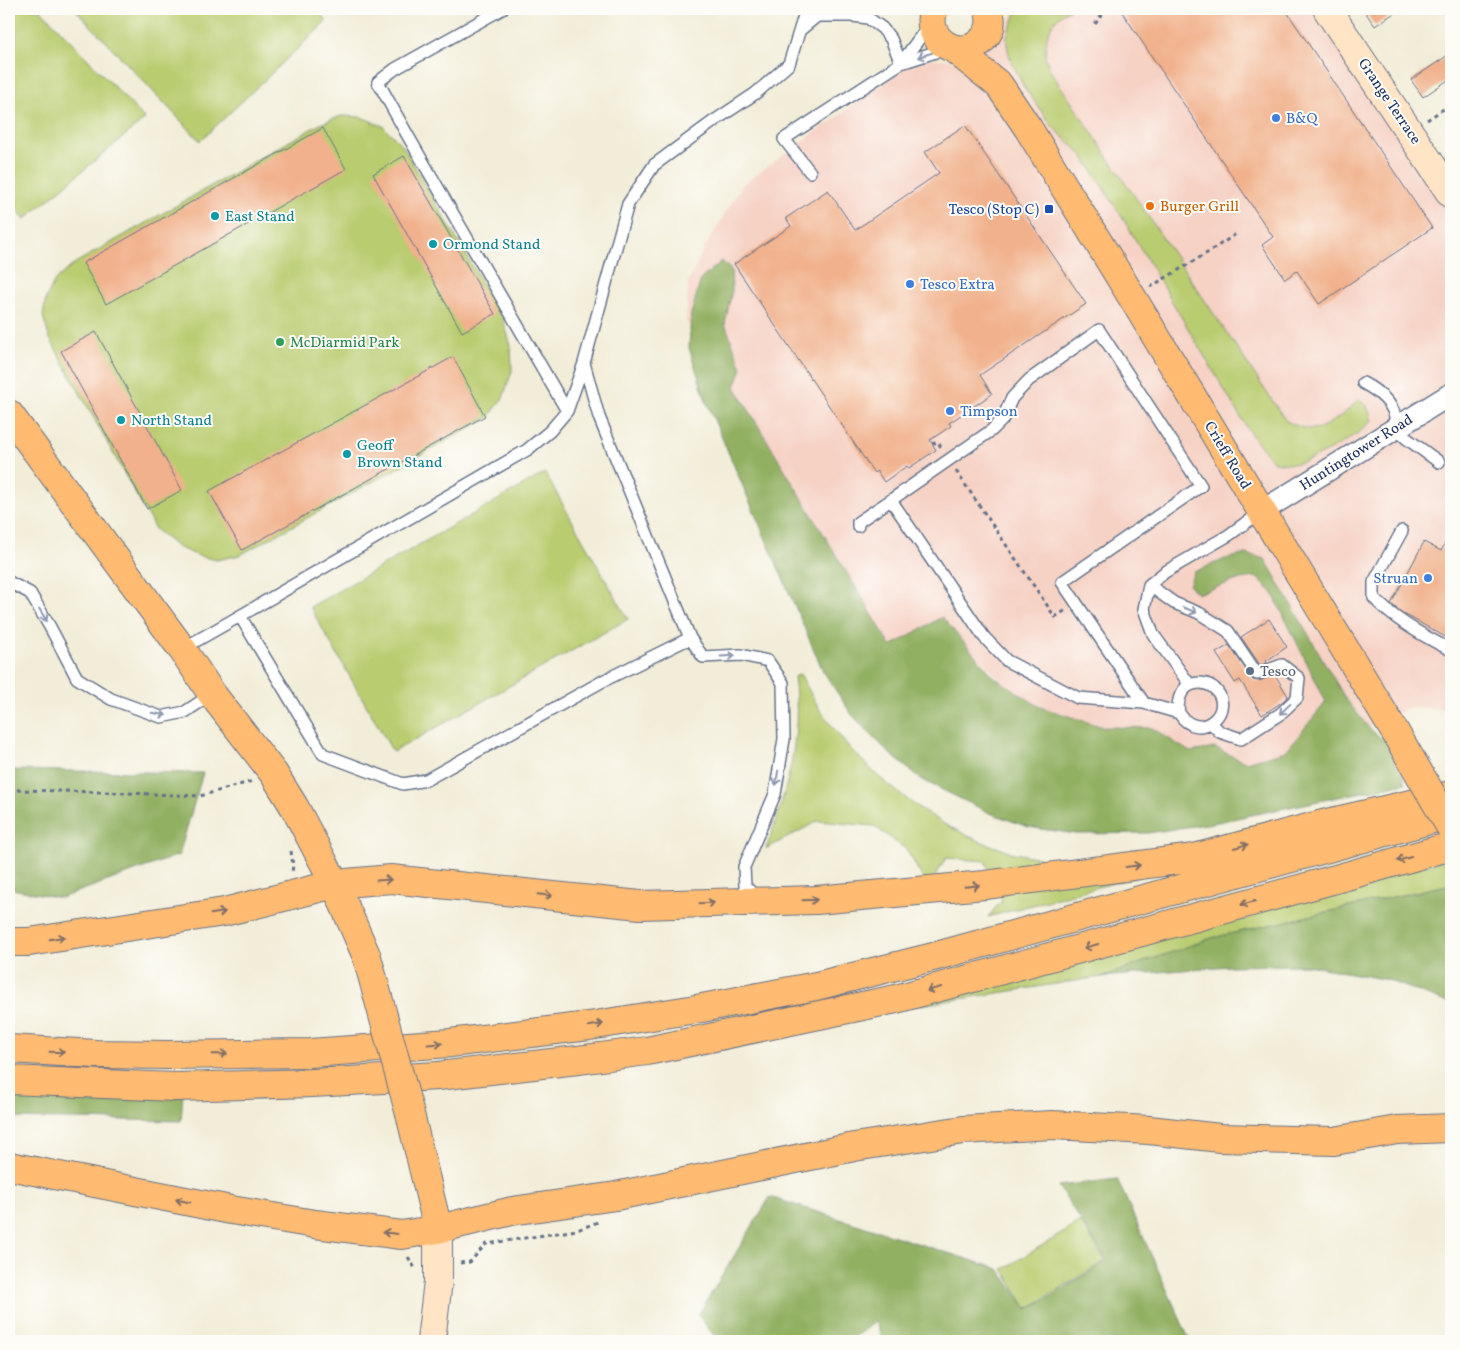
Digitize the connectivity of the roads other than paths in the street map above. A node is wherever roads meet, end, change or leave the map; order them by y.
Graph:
1 (502, 9) edge
2 (804, 9) edge
3 (1327, 9) edge
4 (933, 15) edge
5 (991, 17) edge
6 (800, 30) junction
7 (952, 48) junction
8 (901, 63) junction
9 (999, 85) junction
10 (810, 172) dead end
11 (1451, 194) edge
12 (584, 363) junction
13 (1363, 383) dead end
14 (1451, 394) edge
15 (566, 411) junction
16 (9, 414) edge
17 (1395, 428) junction
18 (1440, 462) dead end
19 (890, 500) junction
20 (1262, 511) junction
21 (858, 526) dead end
22 (1402, 531) dead end
23 (9, 582) edge
24 (1149, 585) junction
25 (240, 616) junction
26 (690, 638) junction
27 (182, 650) junction
28 (1451, 650) edge
29 (1190, 685) junction
30 (212, 694) junction
31 (1144, 703) junction
32 (1179, 713) junction
33 (1211, 723) junction
34 (1451, 795) edge
35 (1451, 814) edge
36 (1451, 828) edge
37 (1451, 846) edge
38 (335, 884) junction
39 (761, 901) junction
40 (9, 942) edge
41 (9, 1049) edge
42 (9, 1080) edge
43 (1451, 1112) edge
44 (1451, 1128) edge
45 (1397, 1130) junction
46 (9, 1166) edge
47 (438, 1229) junction
48 (431, 1341) edge

1 - 15 lane
2 - 6 lane
3 - 11 street, Grange Terrace
4 - 7 main road, Crieff Road
4 - 8 lane
5 - 7 main road
5 - 9 main road, Crieff Road
6 - 8 lane
6 - 12 lane
7 -> 8 lane
7 - 9 main road, Crieff Road
8 - 10 lane
9 - 20 main road, Crieff Road
12 - 15 lane
12 - 26 lane
13 - 17 lane
14 - 17 street, Huntingtower Road
15 - 25 lane
16 - 27 main road
17 - 18 lane
17 - 20 street, Huntingtower Road
19 - 21 lane
19 - 31 lane
19 - 31 lane
20 - 24 lane
20 - 36 main road, Crieff Road, bridge
22 - 28 lane
23 -> 30 lane
24 - 29 lane
24 -> 33 lane
25 - 26 lane
25 - 27 lane
26 -> 39 lane
27 - 30 main road
29 - 32 lane
29 - 33 lane
30 - 38 main road
31 - 32 lane
32 - 33 lane
39 -> 34 main road
41 -> 35 main road
37 -> 42 main road
38 -> 39 main road
40 -> 38 main road
38 - 47 main road, bridge
43 - 45 main road
44 - 45 main road
45 - 47 main road
47 -> 46 main road
47 - 48 street

